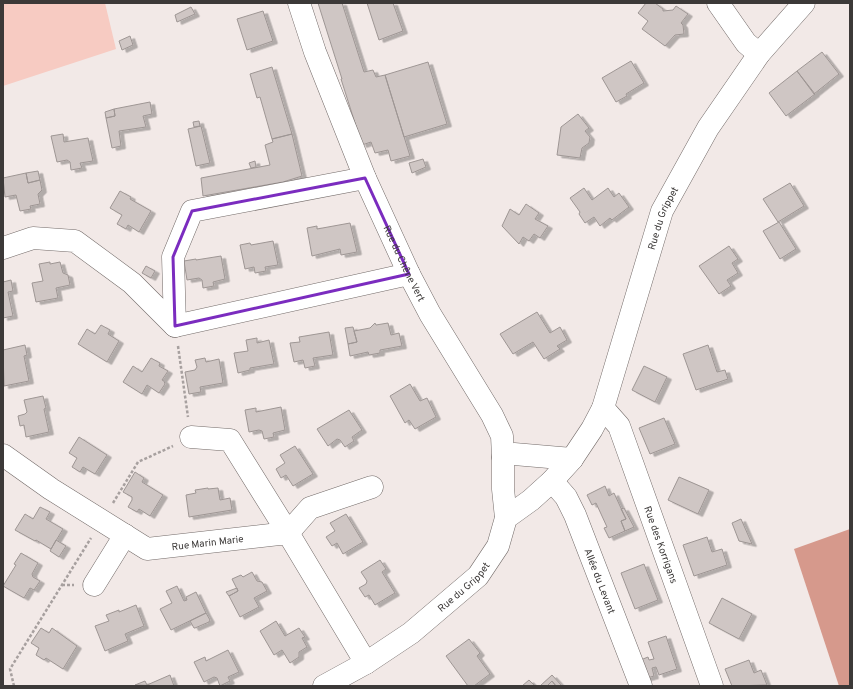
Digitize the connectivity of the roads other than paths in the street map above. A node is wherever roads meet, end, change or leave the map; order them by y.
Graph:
1 (299, 3) edge
2 (718, 3) edge
3 (804, 3) edge
4 (759, 54) junction
5 (364, 178) junction
6 (3, 248) edge
7 (409, 274) junction
8 (175, 326) junction
9 (603, 408) junction
10 (191, 437) road end
11 (3, 455) edge
12 (503, 457) junction
13 (572, 459) junction
14 (552, 481) junction
15 (372, 487) dead end
16 (506, 518) junction
17 (288, 533) junction
18 (125, 535) junction
19 (94, 585) dead end
20 (366, 663) junction
21 (324, 686) edge
22 (641, 686) edge
23 (712, 686) edge

1 - 5 street, Rue du Chêne Vert
2 - 4 street
3 - 4 street, Rue du Grippet
4 - 9 street, Rue du Grippet
5 - 7 street, Rue du Chêne Vert
5 - 8 street
6 - 8 street
7 - 8 street
7 - 12 street, Rue du Chêne Vert
9 - 13 street, Rue du Grippet
9 - 23 street, Rue des Korrigans
10 - 17 street
11 - 18 street, Rue Marin Marie
12 - 13 street
12 - 16 street, Rue du Chêne Vert
13 - 14 street, Rue du Grippet
14 - 16 street, Rue du Grippet
14 - 22 street, Allée du Levant
15 - 17 street
16 - 20 street, Rue du Grippet
17 - 18 street, Rue Marin Marie
17 - 20 street
18 - 19 street
20 - 21 street, Rue du Grippet

